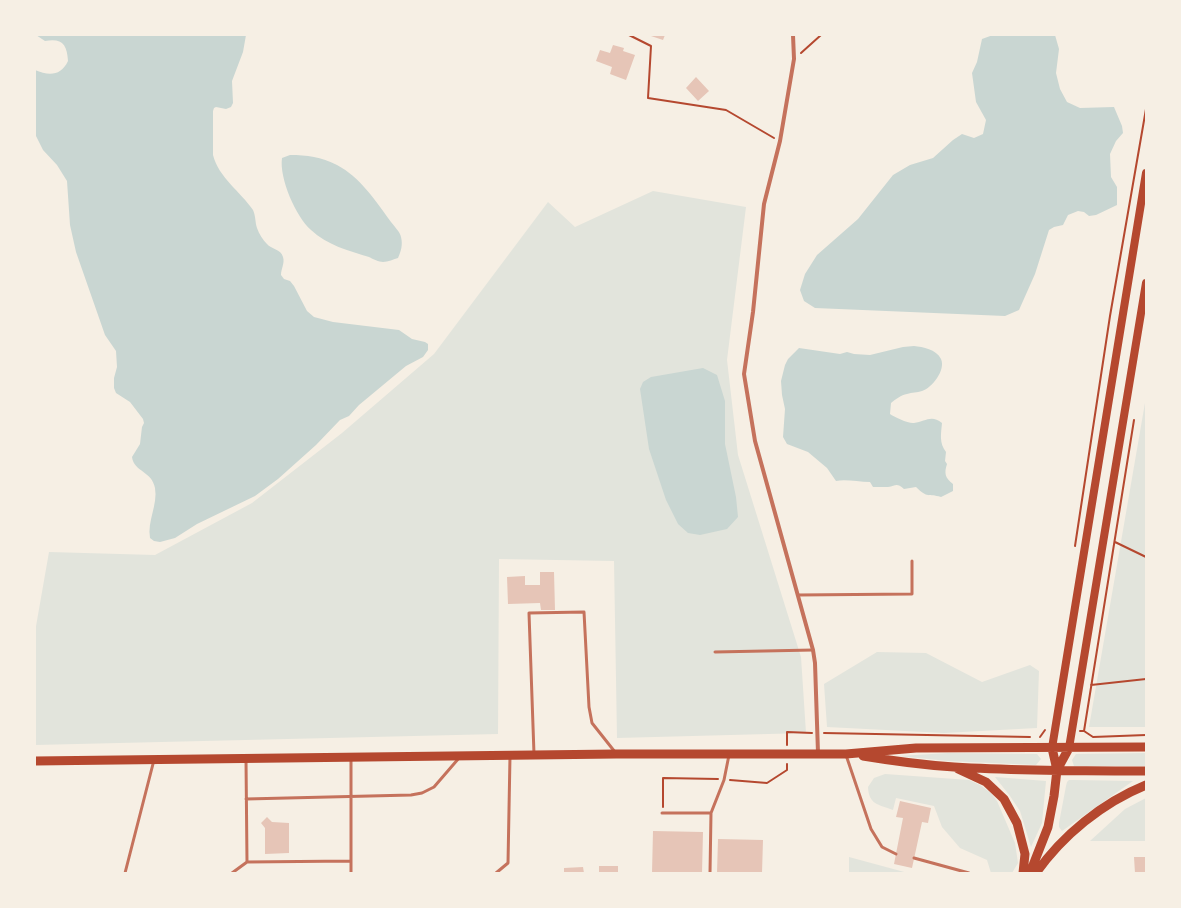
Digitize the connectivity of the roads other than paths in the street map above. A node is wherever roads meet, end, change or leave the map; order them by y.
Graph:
1 (793, 35) edge
2 (1146, 173) edge
3 (1146, 283) edge
4 (912, 561) dead end
5 (798, 595) junction
6 (813, 650) junction
7 (715, 652) dead end
8 (1146, 747) edge
9 (1052, 748) junction
10 (1070, 748) junction
11 (729, 753) junction
12 (616, 754) junction
13 (818, 754) junction
14 (846, 754) junction
15 (510, 755) junction
16 (534, 755) junction
17 (462, 756) junction
18 (351, 757) junction
19 (154, 759) junction
20 (246, 759) junction
21 (35, 761) edge
22 (955, 767) junction
23 (1057, 770) junction
24 (1146, 771) edge
25 (1146, 785) edge
26 (351, 796) junction
27 (246, 799) junction
28 (662, 812) road end
29 (711, 813) junction
30 (896, 854) dead end
31 (914, 858) dead end
32 (351, 861) junction
33 (247, 862) junction
34 (125, 873) edge
35 (232, 873) edge
36 (351, 873) edge
37 (496, 873) edge
38 (710, 873) edge
39 (969, 873) edge
40 (1023, 873) edge
41 (1030, 873) edge
42 (1036, 873) edge

1 - 5 street
2 - 9 main road
3 - 10 main road
4 - 5 lane
5 - 6 street
6 - 7 lane
6 - 13 street
8 - 10 main road
9 - 10 main road
9 - 14 main road
9 - 23 main road
10 - 23 main road
11 - 12 main road
11 - 13 main road
11 - 29 lane
12 - 16 main road
12 - 16 lane
13 - 14 main road
14 - 22 main road
14 - 30 lane
15 - 16 main road
15 - 17 main road
15 - 37 lane
17 - 18 main road
17 - 26 lane
18 - 20 main road
18 - 26 lane
19 - 20 main road
19 - 21 main road
19 - 34 lane
20 - 27 lane
22 - 23 main road
22 - 40 main road
23 - 24 main road
23 - 41 main road
25 - 42 main road
26 - 27 lane
26 - 32 lane
27 - 33 lane
28 - 29 lane
29 - 38 lane
31 - 39 lane
32 - 33 lane
32 - 36 lane
33 - 35 lane

